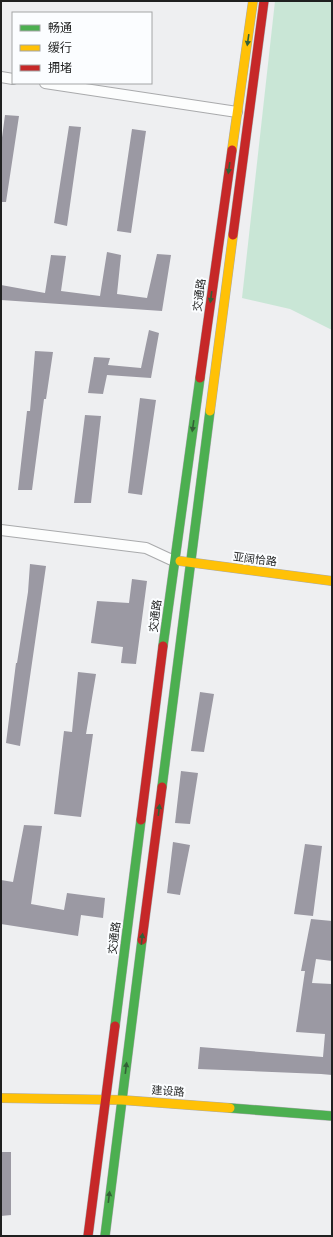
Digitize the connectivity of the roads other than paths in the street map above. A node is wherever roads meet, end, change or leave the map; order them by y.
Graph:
1 (253, 1) edge
2 (264, 1) edge
3 (1, 77) edge
4 (12, 79) edge
5 (52, 84) edge
6 (237, 112) junction
7 (1, 530) edge
8 (174, 561) junction
9 (190, 563) junction
10 (332, 581) edge
11 (1, 1098) edge
12 (106, 1100) junction
13 (122, 1100) junction
14 (332, 1116) edge
15 (88, 1236) edge
16 (104, 1236) edge

1 -> 6 main road, 交通路
2 - 9 main road
3 - 4 street
5 - 6 street
6 -> 8 main road, 交通路
7 - 8 street
8 - 9 main road, 亚阔恰路
8 - 12 main road, 交通路
9 - 10 main road, 亚阔恰路
13 -> 9 main road
11 - 12 main road, 建设路
12 - 13 main road, 建设路
12 - 15 main road, 交通路
13 - 14 main road, 建设路
16 -> 13 main road

